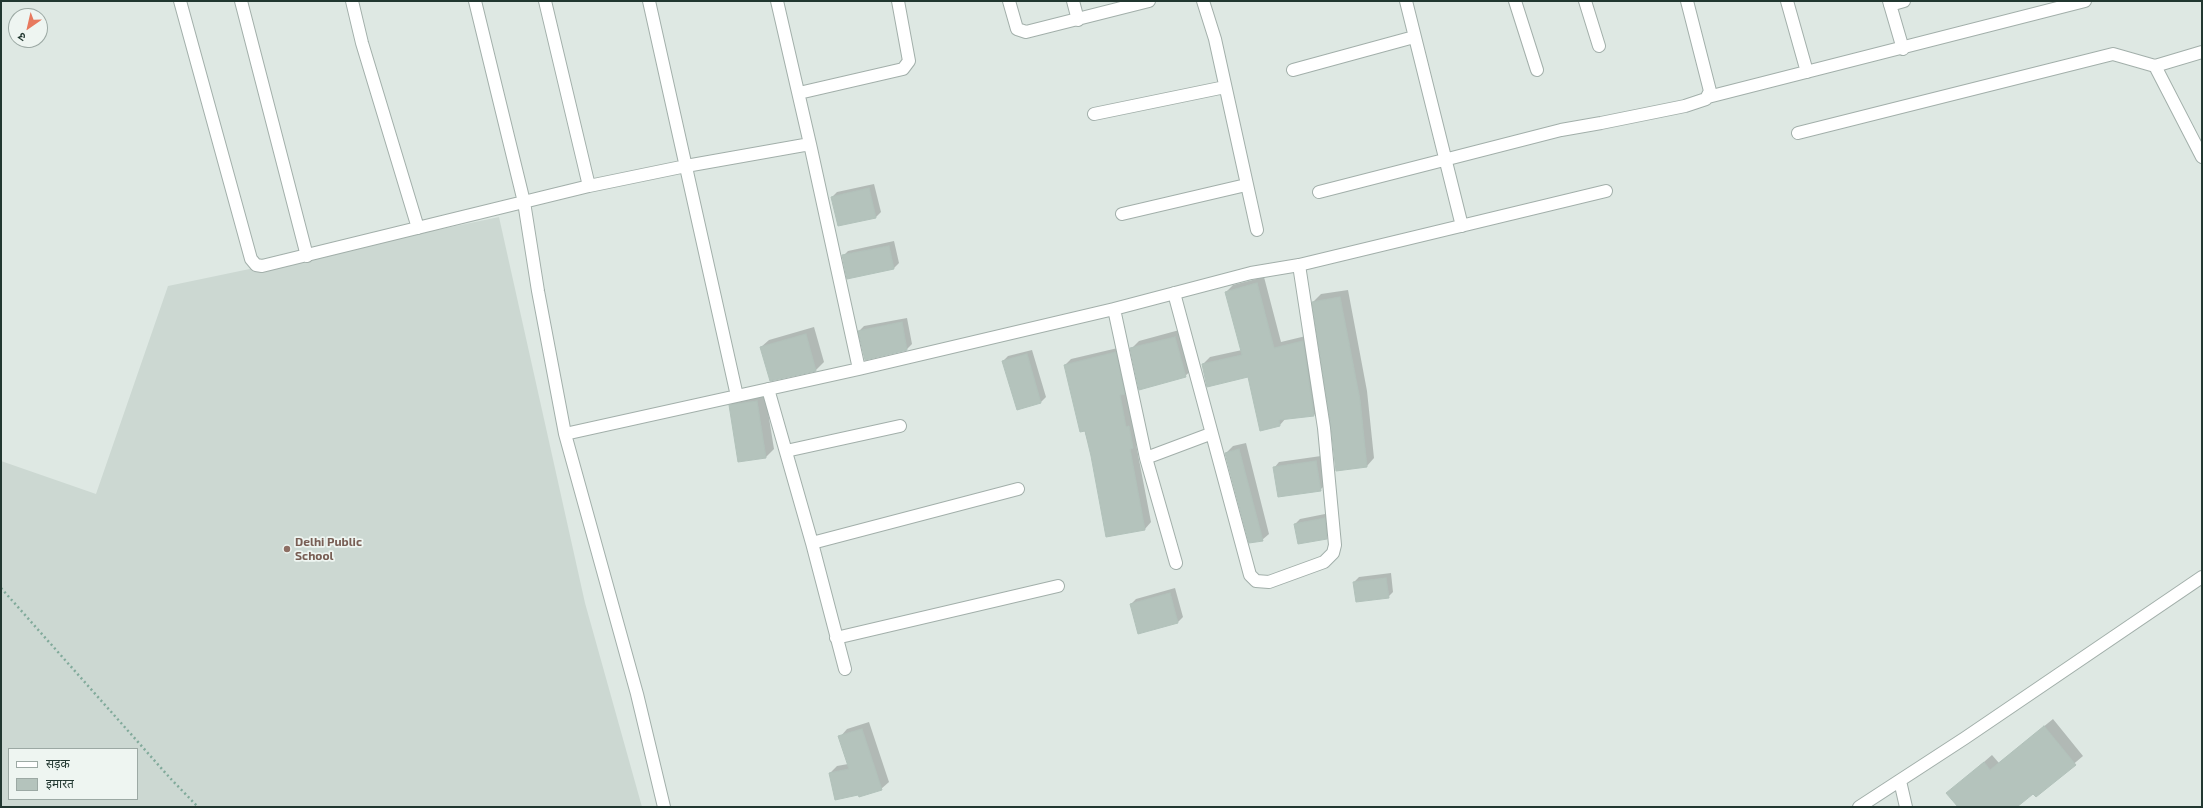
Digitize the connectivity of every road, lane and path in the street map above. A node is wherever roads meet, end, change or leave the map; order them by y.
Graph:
1 (180, 1) edge
2 (240, 1) edge
3 (352, 1) edge
4 (475, 1) edge
5 (545, 1) edge
6 (649, 1) edge
7 (777, 1) edge
8 (898, 1) edge
9 (1009, 1) edge
10 (1073, 1) edge
11 (1149, 1) edge
12 (1203, 1) edge
13 (1406, 1) edge
14 (1515, 1) edge
15 (1585, 1) edge
16 (1687, 1) edge
17 (1787, 1) edge
18 (1904, 1) edge
19 (2085, 1) edge
20 (1890, 3) edge
21 (1078, 20) junction
22 (1414, 37) junction
23 (1599, 46) dead end
24 (1903, 48) junction
25 (2202, 52) edge
26 (2155, 66) junction
27 (1293, 70) dead end
28 (1537, 70) dead end
29 (1807, 72) junction
30 (1225, 87) junction
31 (799, 93) junction
32 (1708, 97) junction
33 (1094, 114) dead end
34 (1798, 133) dead end
35 (810, 144) junction
36 (2202, 157) edge
37 (1444, 161) junction
38 (686, 166) junction
39 (1246, 185) junction
40 (589, 186) junction
41 (1606, 191) dead end
42 (1319, 192) dead end
43 (524, 202) junction
44 (1122, 214) dead end
45 (1462, 226) junction
46 (418, 228) junction
47 (1257, 230) dead end
48 (307, 256) junction
49 (1299, 265) junction
50 (1174, 293) junction
51 (1114, 308) junction
52 (859, 369) junction
53 (768, 389) junction
54 (737, 396) junction
55 (900, 426) dead end
56 (565, 434) junction
57 (1210, 434) junction
58 (786, 451) junction
59 (1146, 458) junction
60 (1018, 489) dead end
61 (812, 543) junction
62 (1176, 563) dead end
63 (2202, 577) edge
64 (1058, 586) dead end
65 (1, 588) edge
66 (836, 638) junction
67 (845, 669) dead end
68 (1900, 781) junction
69 (198, 807) edge
70 (664, 807) edge
71 (1859, 807) edge
72 (1906, 807) edge

1 - 48 street
2 - 48 street
3 - 46 street
4 - 43 street
5 - 40 street
6 - 38 street
7 - 31 street
8 - 31 street
9 - 21 street
10 - 21 street
11 - 21 street
12 - 30 street
13 - 22 street
14 - 28 street
15 - 23 street
16 - 32 street
17 - 29 street
18 - 20 street
19 - 24 street
20 - 24 street
22 - 27 street
22 - 37 street
24 - 29 street
25 - 26 street
26 - 34 street
26 - 36 street
29 - 32 street
30 - 33 street
30 - 39 street
31 - 35 street
32 - 37 street
35 - 38 street
35 - 52 street
37 - 42 street
37 - 45 street
38 - 40 street
38 - 54 street
39 - 44 street
39 - 47 street
40 - 43 street
41 - 45 street
43 - 46 street
43 - 56 street
45 - 49 street
46 - 48 street
49 - 50 street
49 - 57 street
50 - 51 street
50 - 57 street
51 - 52 street
51 - 59 street
52 - 53 street
53 - 54 street
53 - 58 street
54 - 56 street
55 - 58 street
56 - 70 street
57 - 59 street
58 - 61 street
59 - 62 street
60 - 61 street
61 - 66 street
63 - 68 street
64 - 66 street
65 - 69 path
66 - 67 street
68 - 71 street
68 - 72 street

